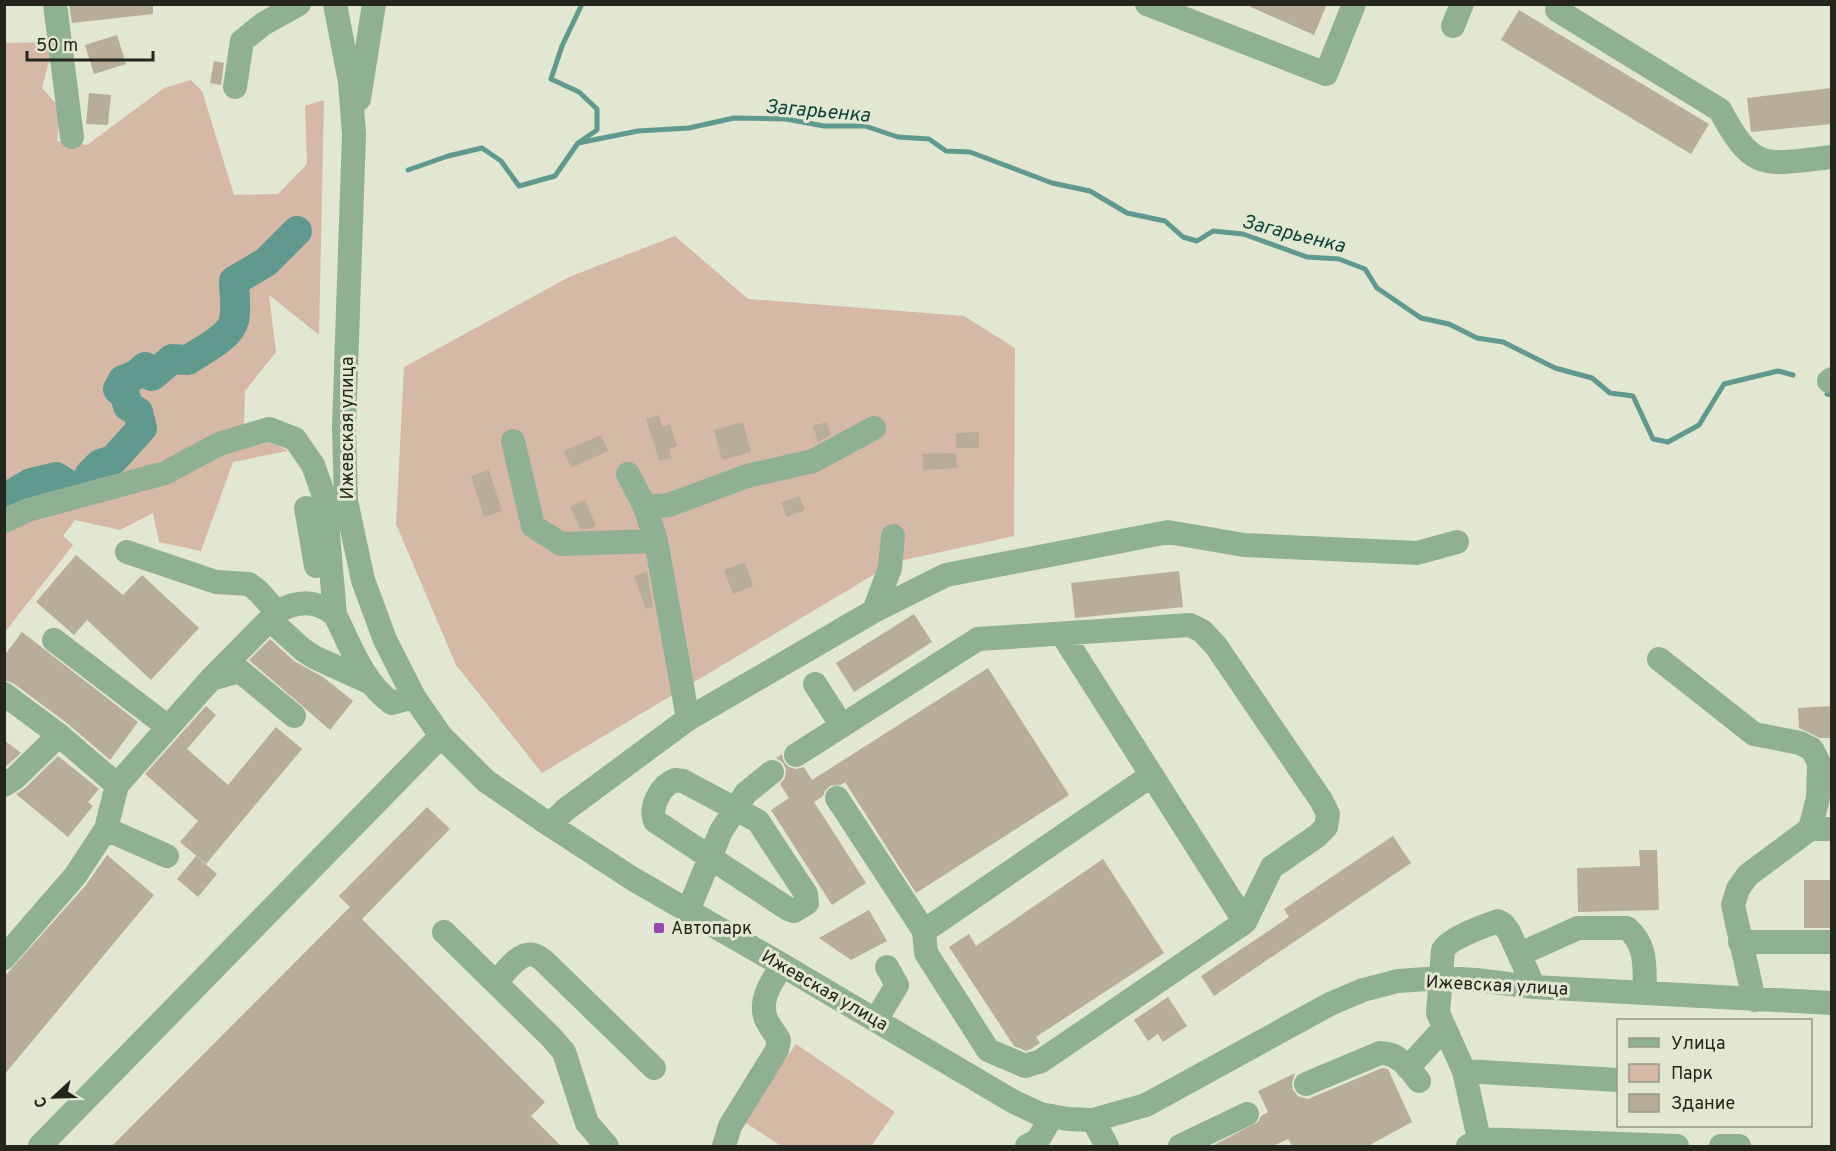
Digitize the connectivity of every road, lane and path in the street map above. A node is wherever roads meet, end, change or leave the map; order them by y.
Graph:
1 (55, 4) edge
2 (299, 4) edge
3 (335, 4) edge
4 (374, 4) edge
5 (1147, 4) edge
6 (1354, 4) edge
7 (1559, 4) edge
8 (235, 87) dead end
9 (354, 134) junction
10 (72, 137) dead end
11 (1832, 157) edge
12 (874, 428) dead end
13 (513, 441) dead end
14 (628, 474) dead end
15 (645, 507) junction
16 (306, 508) dead end
17 (4, 521) edge
18 (893, 536) dead end
19 (656, 541) junction
20 (1457, 542) dead end
21 (127, 552) dead end
22 (329, 611) junction
23 (874, 611) junction
24 (278, 620) junction
25 (1062, 634) junction
26 (54, 640) dead end
27 (1659, 659) dead end
28 (211, 679) junction
29 (369, 682) junction
30 (815, 684) dead end
31 (4, 694) edge
32 (414, 697) junction
33 (294, 716) dead end
34 (688, 719) junction
35 (842, 726) junction
36 (168, 728) junction
37 (59, 735) junction
38 (441, 736) junction
39 (796, 755) dead end
40 (1825, 761) edge
41 (772, 772) dead end
42 (1152, 775) junction
43 (4, 785) edge
44 (117, 785) junction
45 (837, 798) dead end
46 (736, 808) junction
47 (550, 825) junction
48 (106, 829) junction
49 (1821, 829) edge
50 (166, 856) dead end
51 (710, 858) junction
52 (688, 911) junction
53 (1245, 922) junction
54 (924, 931) junction
55 (444, 932) dead end
56 (1740, 942) junction
57 (1832, 942) edge
58 (1529, 950) dead end
59 (4, 958) edge
60 (782, 965) junction
61 (887, 967) dead end
62 (1441, 978) junction
63 (496, 982) junction
64 (1534, 987) junction
65 (1645, 993) junction
66 (1754, 1000) junction
67 (1832, 1003) edge
68 (876, 1020) junction
69 (1444, 1028) junction
70 (654, 1068) dead end
71 (1464, 1071) junction
72 (1617, 1080) edge
73 (1306, 1084) dead end
74 (1247, 1114) dead end
75 (1052, 1116) junction
76 (1093, 1120) junction
77 (1473, 1143) edge
78 (1560, 1144) edge
79 (40, 1146) edge
80 (607, 1146) edge
81 (724, 1146) edge
82 (1027, 1146) edge
83 (1107, 1146) edge
84 (1180, 1146) edge
85 (1677, 1146) edge
86 (1721, 1146) edge
87 (1739, 1146) edge

1 - 10 street
2 - 8 street
3 - 9 street, Ижевская улица
4 - 9 street
5 - 6 street
7 - 11 street
9 - 32 street, Ижевская улица
12 - 15 street
13 - 19 street
14 - 15 street
15 - 19 street
16 - 22 street
17 - 22 street
18 - 23 street
19 - 34 street
20 - 23 street
21 - 24 street
22 - 24 street
22 - 29 street
23 - 34 street
24 - 28 street
24 - 29 street
25 - 35 street
25 - 42 street
25 - 53 street
26 - 36 street
27 - 40 street
28 - 33 street
28 - 36 street
29 - 32 street
30 - 35 street
31 - 37 street
32 - 38 street, Ижевская улица
34 - 47 street
35 - 39 street
36 - 44 street
37 - 43 street
37 - 44 street
38 - 47 street, Ижевская улица
38 - 79 street
40 - 49 street
41 - 46 street
42 - 53 street
42 - 54 street
44 - 48 street
45 - 54 street
46 - 51 street
46 - 51 street
46 - 51 street
47 - 52 street, Ижевская улица
48 - 50 street
48 - 59 street
49 - 56 street
51 - 52 street
52 - 60 street, Ижевская улица
53 - 54 street
55 - 63 street
56 - 57 street
56 - 66 street
58 - 65 street
60 - 68 street, Ижевская улица
60 - 81 street
61 - 68 street
62 - 64 street, Ижевская улица
62 - 64 street
62 - 69 street
62 - 76 street, Ижевская улица
63 - 70 street
63 - 80 street
64 - 65 street, Ижевская улица
65 - 66 street, Ижевская улица
66 - 67 street, Ижевская улица
68 - 75 street, Ижевская улица
69 - 71 street
69 - 73 street
71 - 72 street
71 - 77 street
74 - 84 street
75 - 76 street, Ижевская улица
75 - 82 street
76 - 83 street
77 - 78 street
78 - 85 street
86 - 87 street

